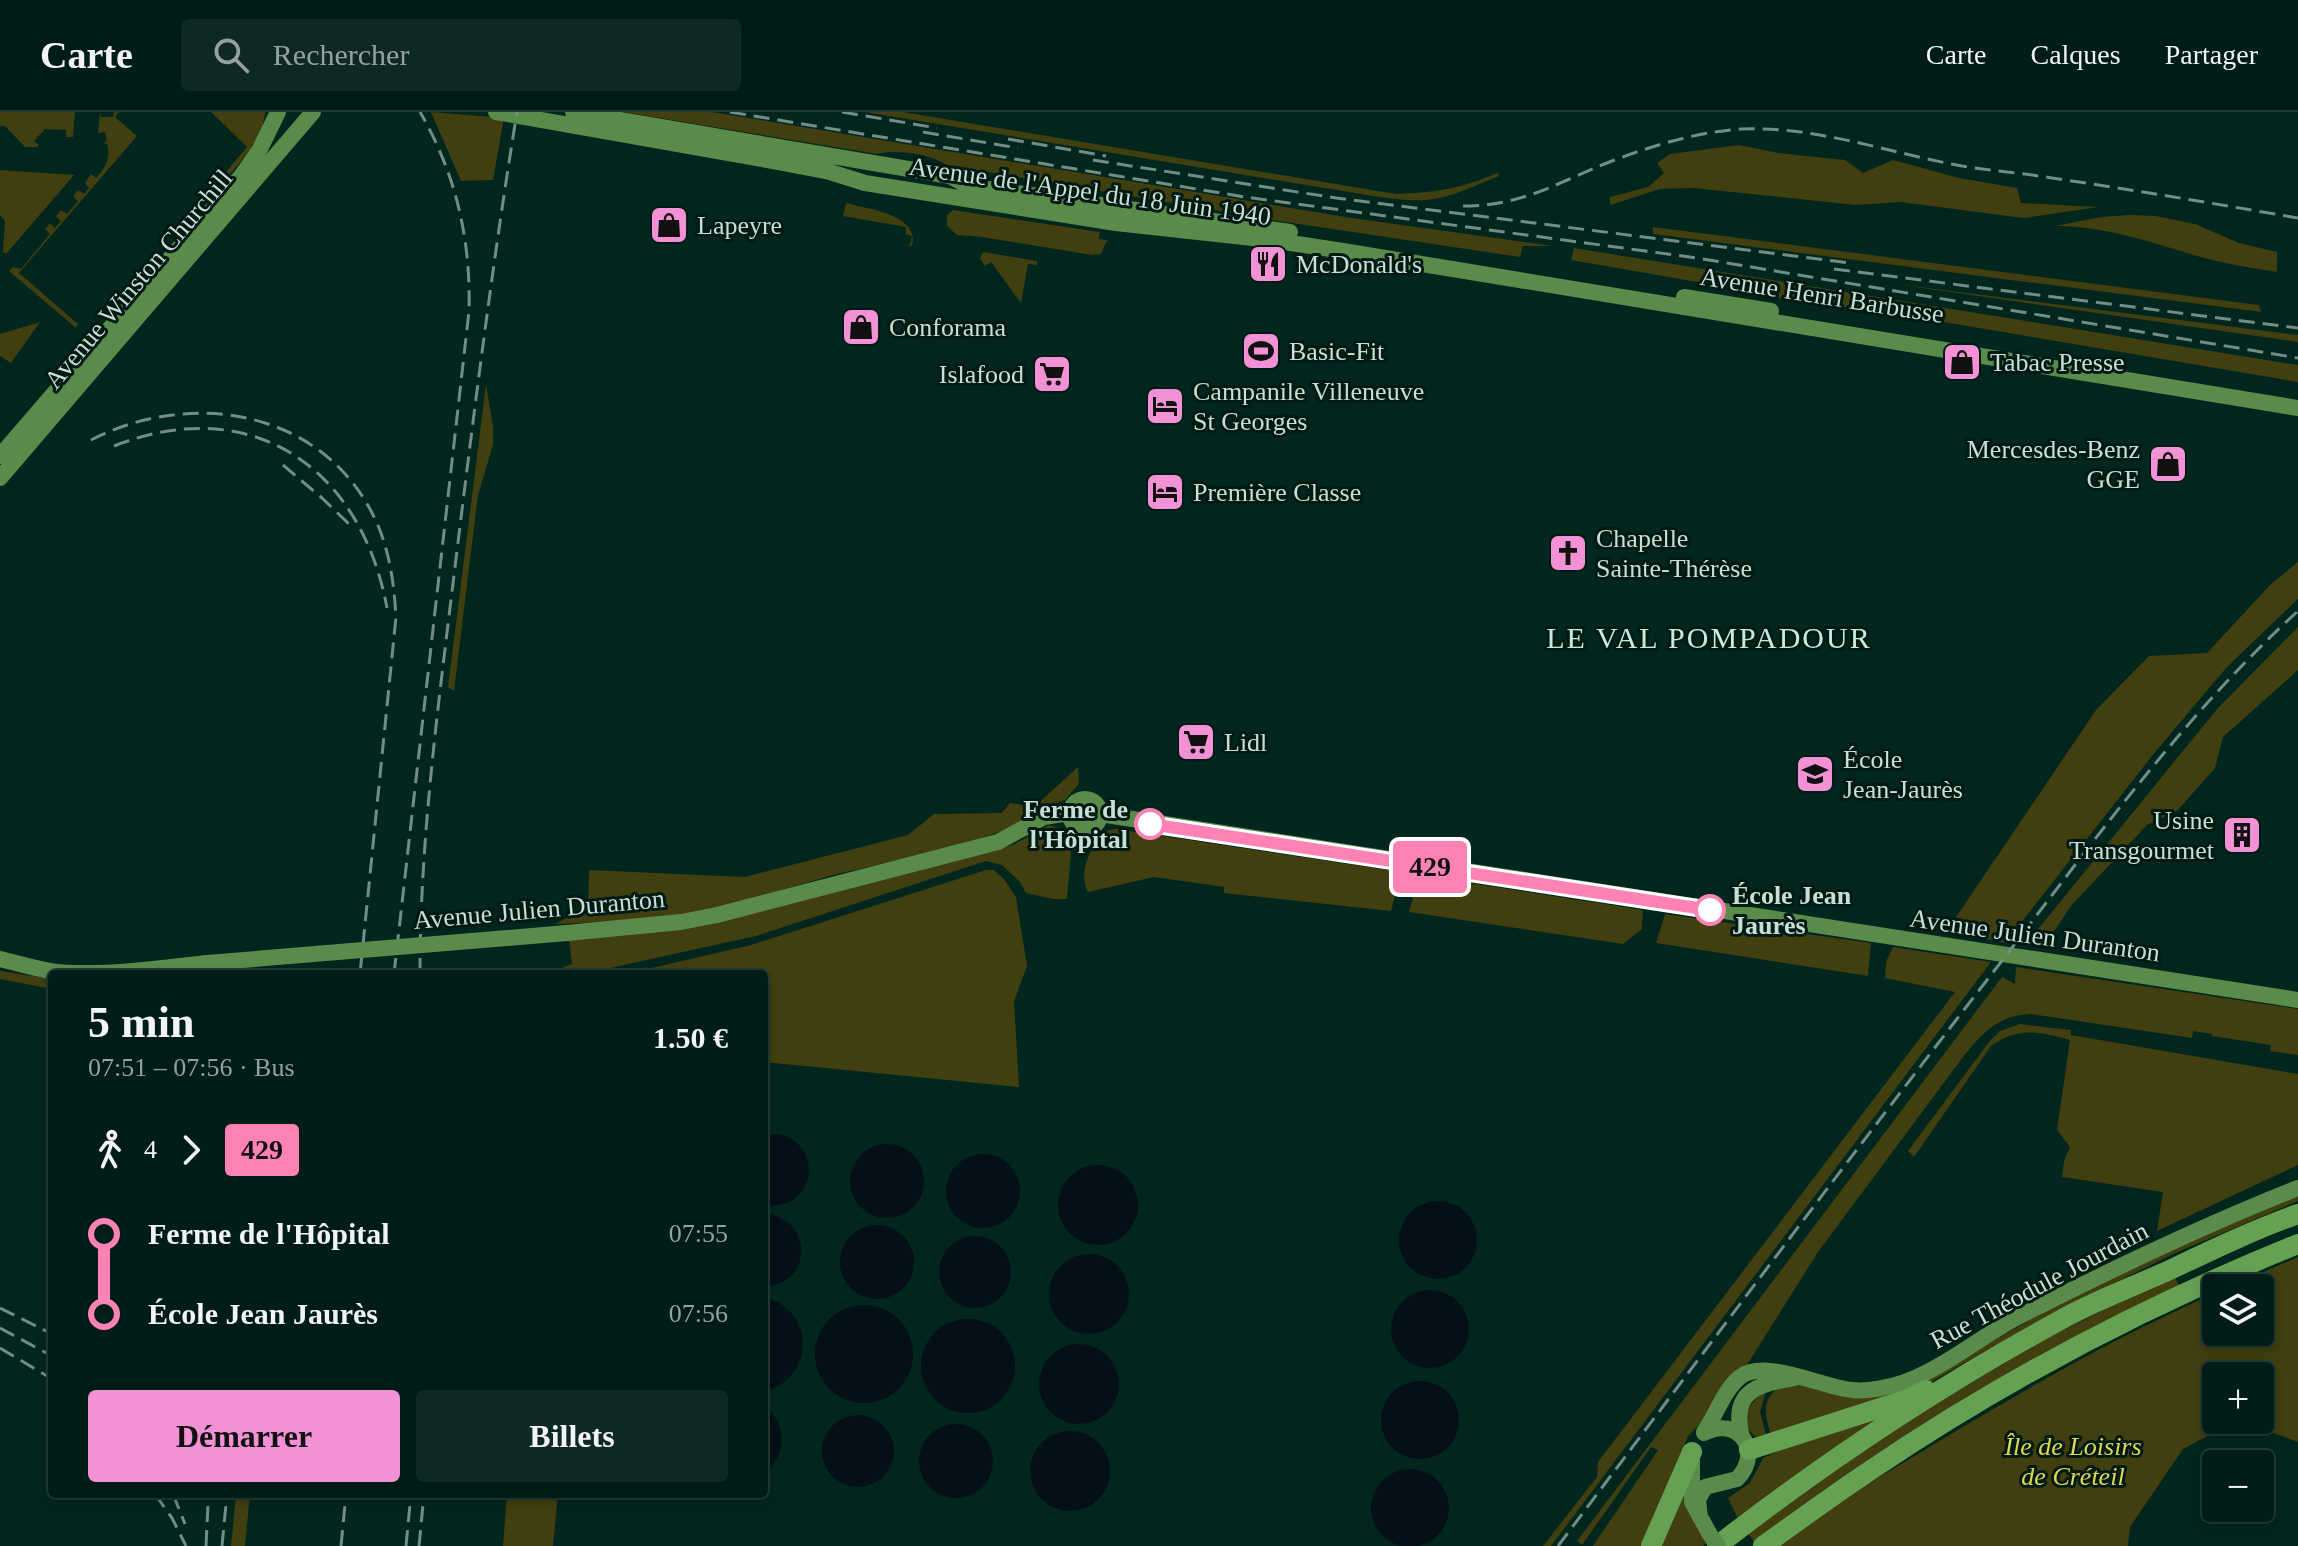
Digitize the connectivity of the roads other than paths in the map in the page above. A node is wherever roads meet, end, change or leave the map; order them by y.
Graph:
1 (278, 112) edge
2 (295, 112) edge
3 (313, 112) edge
4 (496, 112) edge
5 (573, 112) edge
6 (246, 190) junction
7 (1341, 245) junction
8 (1614, 288) junction
9 (1597, 293) junction
10 (2298, 398) edge
11 (2298, 408) edge
12 (0, 456) edge
13 (0, 478) edge
14 (0, 959) edge
15 (48, 970) edge
16 (144, 970) edge
17 (2298, 1000) edge
18 (2298, 1188) edge
19 (2298, 1214) edge
20 (2298, 1244) edge
21 (1795, 1377) junction
22 (1956, 1381) junction
23 (1704, 1432) junction
24 (1745, 1443) junction
25 (1692, 1452) junction
26 (1700, 1517) junction
27 (1715, 1542) edge
28 (1651, 1546) edge
29 (1763, 1546) edge

1 - 12 main road, Avenue Winston Churchill
2 - 6 main road
3 - 6 main road, Avenue Winston Churchill
4 - 7 main road, Avenue de l'Appel du 18 Juin 1940
5 - 7 main road, Avenue de l'Appel du 18 Juin 1940
6 - 13 main road, Avenue Winston Churchill
7 - 8 main road, Avenue Henri Barbusse
7 - 9 main road, Avenue Henri Barbusse
8 - 9 main road
8 - 10 main road, Avenue Henri Barbusse
9 - 11 main road, Avenue Henri Barbusse
14 - 15 main road, Avenue Julien Duranton, bridge
16 - 17 main road, Avenue Julien Duranton, bridge
18 - 21 main road, Rue Théodule Jourdain
19 - 22 highway
20 - 29 highway
21 - 23 main road, Rue Théodule Jourdain
21 - 24 main road, Rue Théodule Jourdain
22 - 24 highway
22 - 27 highway
23 - 24 main road
23 - 25 main road, Rue Théodule Jourdain
24 - 26 main road
25 - 26 main road
25 - 28 highway
26 - 27 main road

